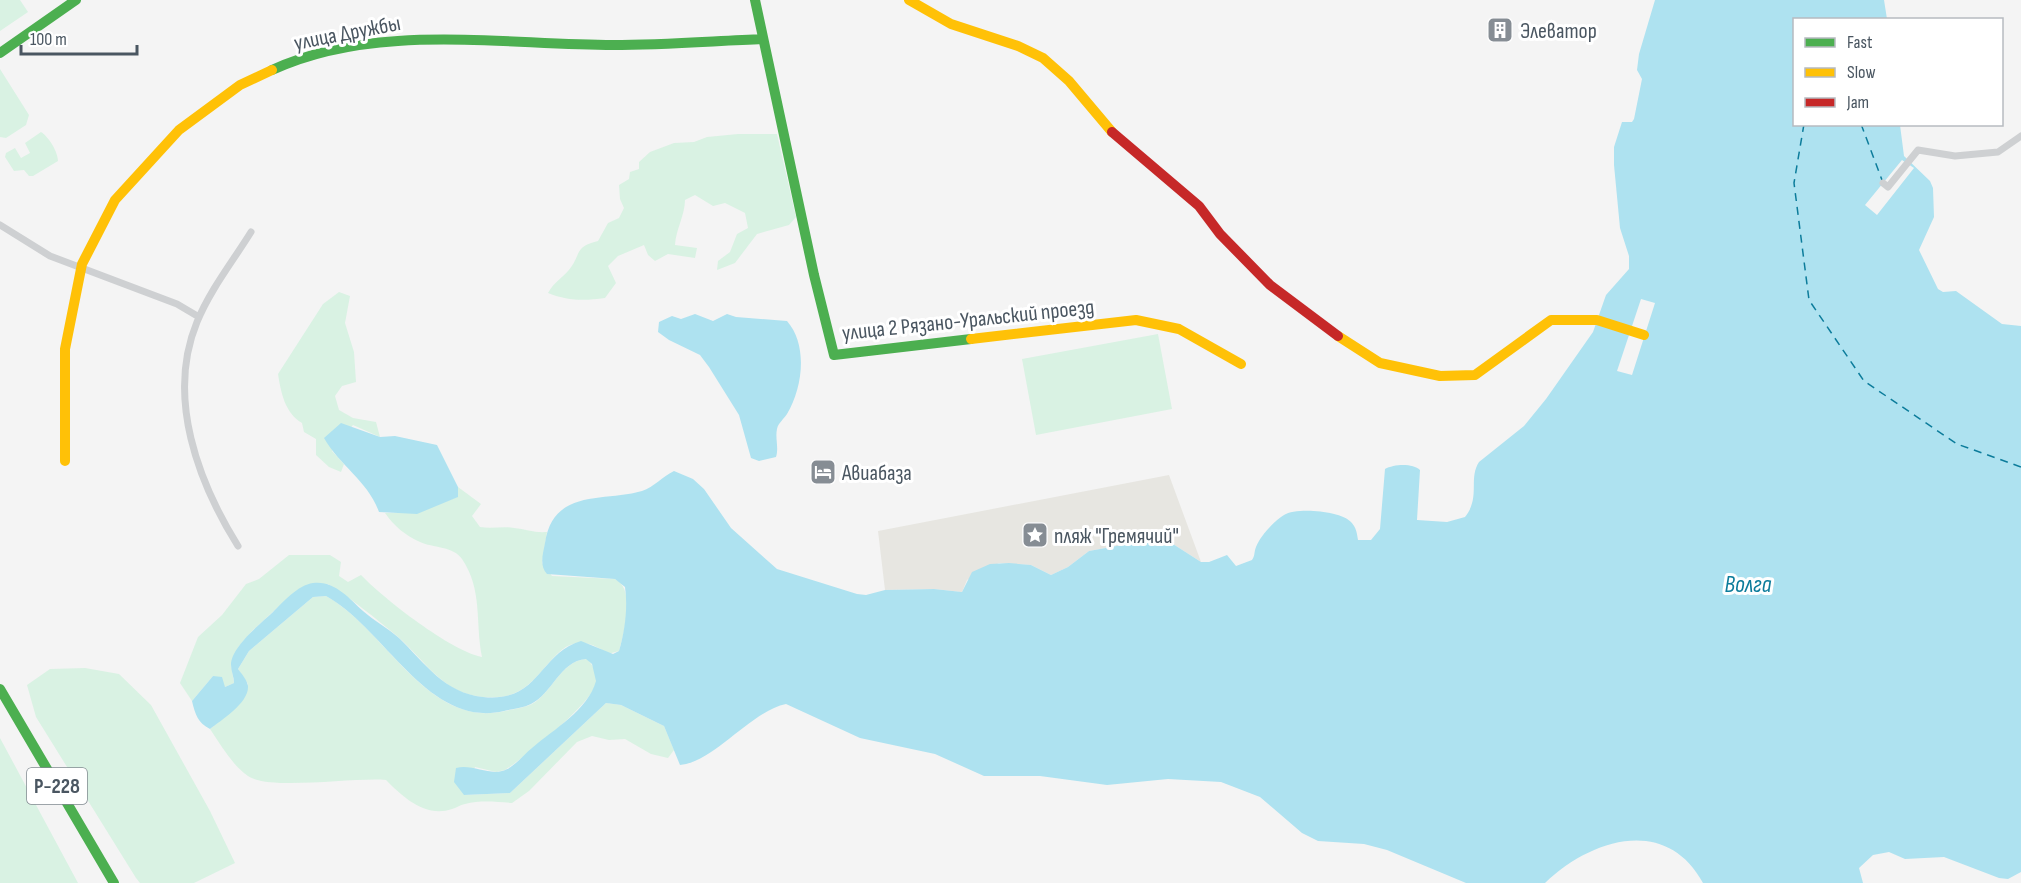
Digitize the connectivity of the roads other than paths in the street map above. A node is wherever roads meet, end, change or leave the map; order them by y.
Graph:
1 (76, 0) edge
2 (755, 0) edge
3 (909, 0) edge
4 (764, 39) junction
5 (0, 53) edge
6 (2021, 136) edge
7 (1883, 183) dead end
8 (0, 225) edge
9 (251, 232) dead end
10 (82, 270) junction
11 (199, 317) junction
12 (1644, 335) dead end
13 (1241, 364) dead end
14 (65, 461) dead end
15 (238, 546) dead end
16 (0, 689) edge
17 (114, 883) edge

1 - 5 main road
2 - 4 main road, улица 2 Рязано-Уральский проезд
3 - 12 main road
4 - 10 main road, улица Дружбы
4 - 13 main road, улица 2 Рязано-Уральский проезд
6 - 7 street
8 - 10 street
9 - 11 street
10 - 11 street
10 - 14 main road, улица Дружбы
11 - 15 street
16 - 17 main road, Р-228

